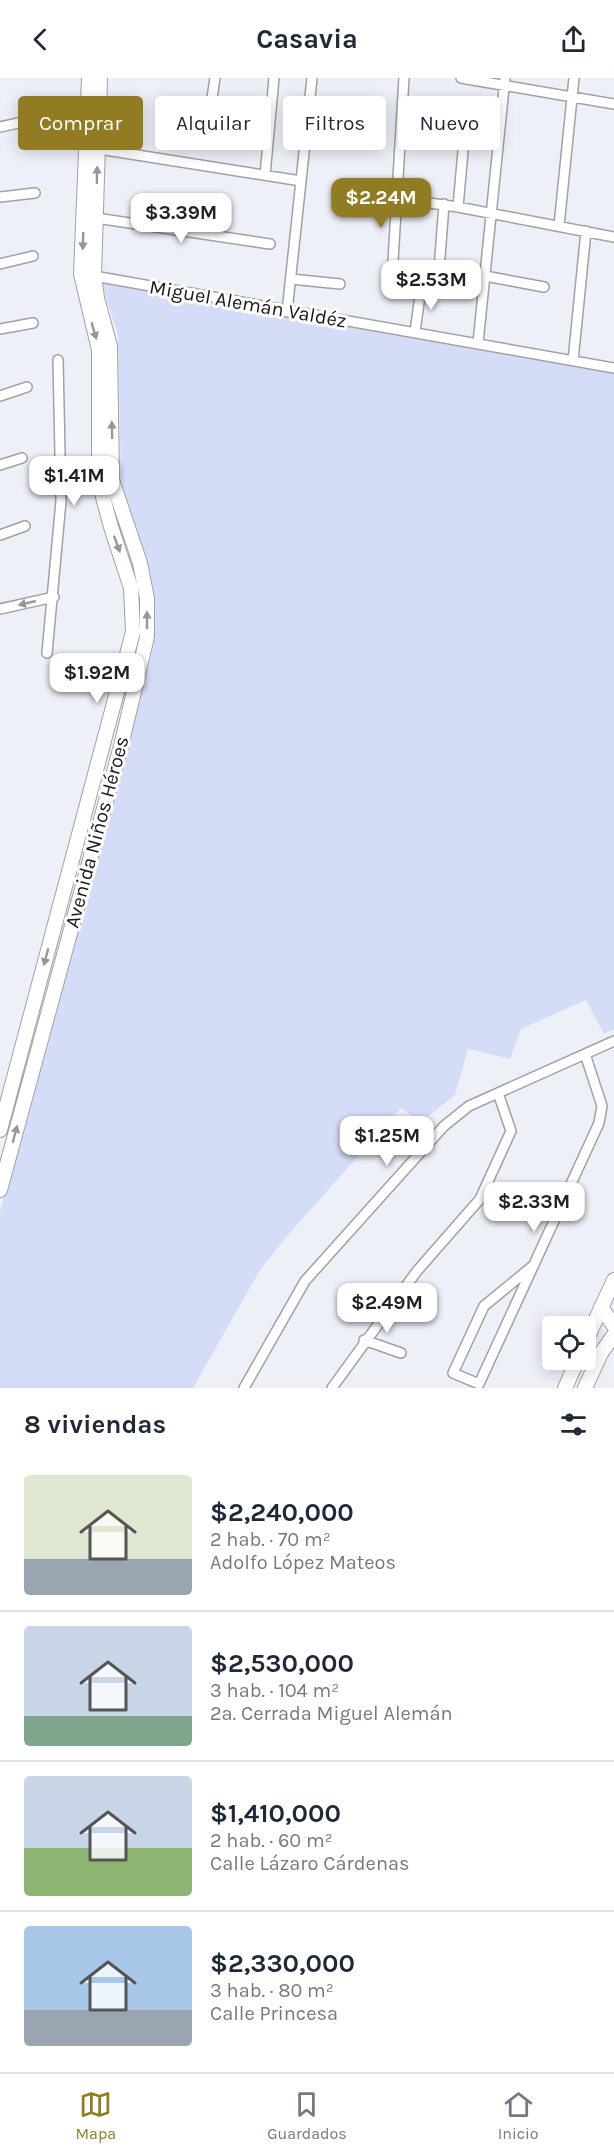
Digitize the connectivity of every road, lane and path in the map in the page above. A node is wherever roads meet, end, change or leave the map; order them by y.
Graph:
1 (88, 78) edge
2 (100, 78) edge
3 (215, 78) edge
4 (274, 78) edge
5 (312, 78) edge
6 (404, 78) edge
7 (461, 78) edge
8 (465, 78) edge
9 (574, 78) edge
10 (505, 82) edge
11 (89, 96) edge
12 (98, 96) edge
13 (213, 96) edge
14 (572, 97) junction
15 (614, 104) edge
16 (18, 123) edge
17 (500, 123) edge
18 (0, 127) edge
19 (91, 150) edge
20 (91, 150) edge
21 (104, 150) edge
22 (463, 150) edge
23 (497, 150) edge
24 (266, 175) junction
25 (301, 181) junction
26 (35, 193) dead end
27 (372, 195) dead end
28 (0, 196) edge
29 (396, 198) junction
30 (444, 204) junction
31 (458, 207) junction
32 (491, 213) junction
33 (96, 218) junction
34 (559, 226) junction
35 (586, 231) junction
36 (614, 237) edge
37 (270, 244) dead end
38 (33, 256) dead end
39 (393, 261) dead end
40 (0, 264) edge
41 (439, 270) dead end
42 (94, 276) junction
43 (484, 276) junction
44 (291, 279) junction
45 (340, 284) dead end
46 (544, 287) dead end
47 (421, 288) dead end
48 (287, 312) junction
49 (33, 323) dead end
50 (0, 329) edge
51 (415, 332) junction
52 (478, 343) junction
53 (58, 360) dead end
54 (573, 361) junction
55 (614, 368) edge
56 (27, 387) dead end
57 (0, 396) edge
58 (22, 458) dead end
59 (0, 465) edge
60 (25, 526) dead end
61 (0, 535) edge
62 (54, 597) junction
63 (0, 609) edge
64 (47, 653) dead end
65 (103, 742) junction
66 (121, 747) junction
67 (614, 1041) edge
68 (585, 1054) junction
69 (498, 1093) junction
70 (0, 1130) edge
71 (0, 1190) edge
72 (534, 1265) junction
73 (614, 1280) edge
74 (601, 1307) junction
75 (596, 1318) edge
76 (614, 1326) edge
77 (614, 1335) edge
78 (364, 1340) junction
79 (401, 1353) dead end
80 (573, 1370) edge
81 (244, 1388) edge
82 (332, 1388) edge
83 (565, 1388) edge
84 (585, 1388) edge

1 - 11 main road, Avenida Niños Héroes
2 - 12 main road, Avenida Niños Héroes
3 - 13 street
4 - 24 street
5 - 25 street
6 - 29 street
7 - 8 street
8 - 10 street
9 - 14 street
10 - 14 street
10 - 17 street
14 - 15 street
14 - 34 street
16 - 18 street
33 -> 19 main road, Avenida Niños Héroes
20 -> 65 main road, Avenida Niños Héroes
21 - 24 street
22 - 31 street
23 - 32 street
24 - 25 street
25 - 44 street
26 - 28 street
27 - 29 street
29 - 30 street
29 - 39 street
30 - 31 street
30 - 41 street
31 - 32 street
32 - 34 street
32 - 43 street
33 - 37 street
33 - 42 main road, Avenida Niños Héroes
34 - 35 street
35 - 36 street
35 - 54 street
38 - 40 street
42 - 48 street, Miguel Alemán Valdéz
66 -> 42 main road, Avenida Niños Héroes
43 - 46 street
43 - 52 street
44 - 45 street
44 - 48 street
47 - 51 street
48 - 51 street, Miguel Alemán Valdéz
49 - 50 street
51 - 52 street, Miguel Alemán Valdéz
52 - 54 street, Miguel Alemán Valdéz
53 - 62 street
54 - 55 street, Miguel Alemán Valdéz
56 - 57 street
58 - 59 street
60 - 61 street
62 -> 63 street
62 - 64 street
65 - 66 main road
65 -> 70 main road, Avenida Niños Héroes
71 -> 66 main road, Avenida Niños Héroes
67 - 68 street
68 - 69 street
68 - 72 street
69 - 78 street
69 - 81 street
72 - 72 street
73 - 74 main road
74 - 75 main road
74 - 76 main road
77 - 84 main road
78 - 79 street
78 - 82 street
80 - 83 main road

